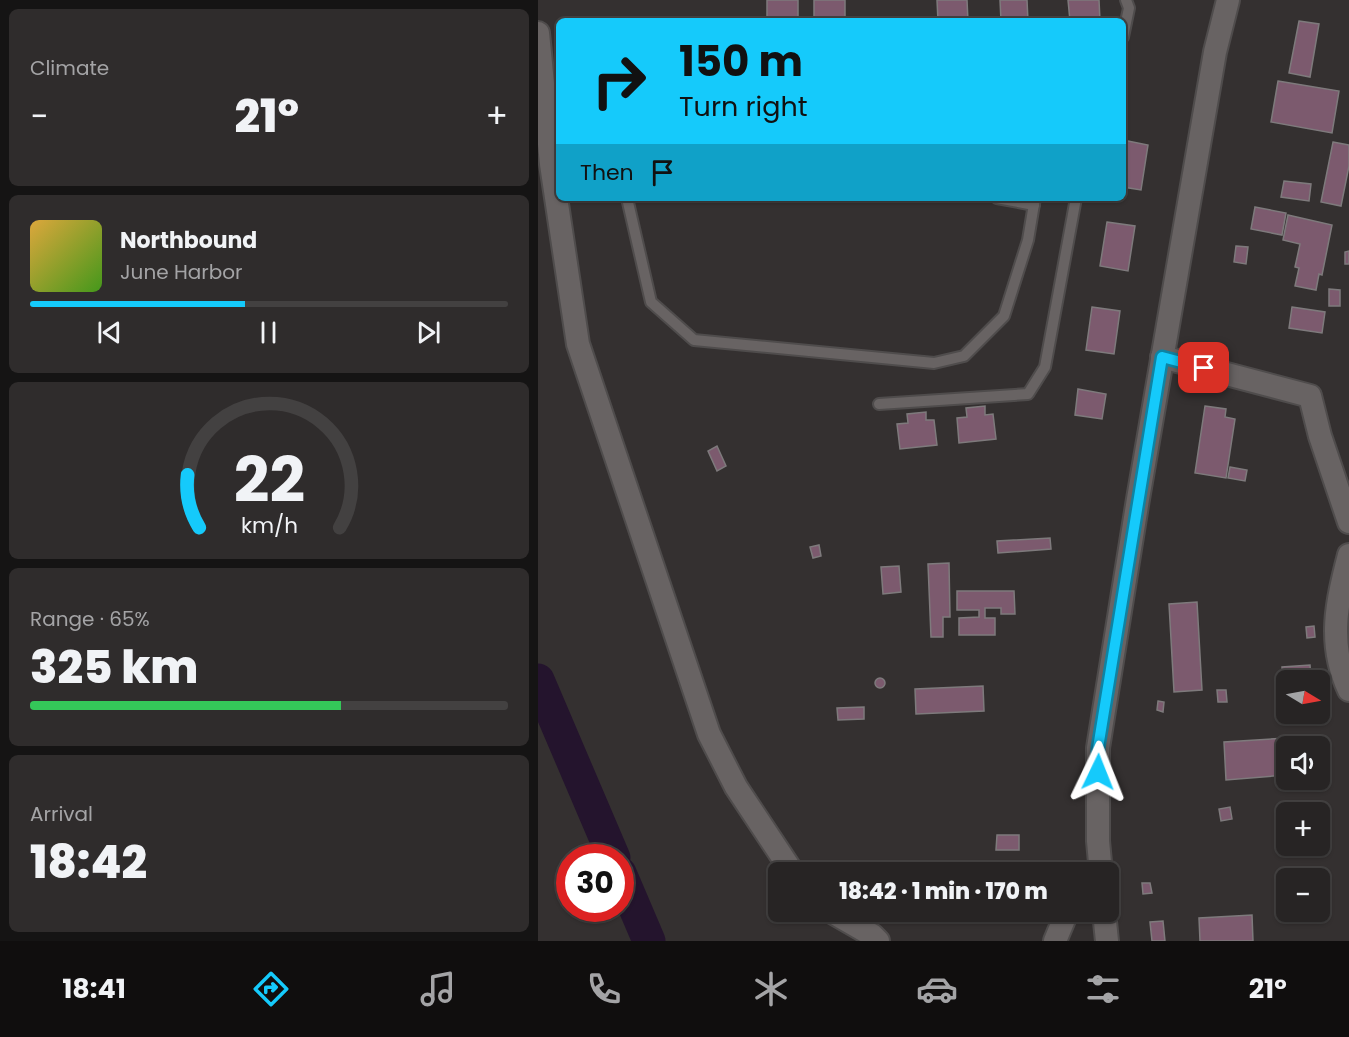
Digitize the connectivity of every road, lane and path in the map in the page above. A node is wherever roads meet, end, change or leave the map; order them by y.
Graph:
1 (1126, 0) edge
2 (1228, 0) edge
3 (1126, 22) edge
4 (538, 33) edge
5 (556, 197) edge
6 (557, 201) edge
7 (627, 201) edge
8 (1074, 201) edge
9 (1034, 202) edge
10 (1162, 357) junction
11 (879, 404) dead end
12 (1348, 522) edge
13 (1348, 555) edge
14 (1348, 690) edge
15 (1098, 842) junction
16 (786, 862) edge
17 (1089, 862) edge
18 (1100, 862) edge
19 (849, 922) edge
20 (1063, 922) edge
21 (1105, 922) edge
22 (878, 941) edge
23 (1055, 941) edge
24 (1107, 941) edge

1 - 3 lane
2 - 10 street
4 - 5 street
6 - 16 street
7 - 9 lane
8 - 11 lane
10 - 12 street
10 - 15 street
13 - 14 street
15 - 17 street
15 - 18 street
19 - 22 street
20 - 23 street
21 - 24 street

